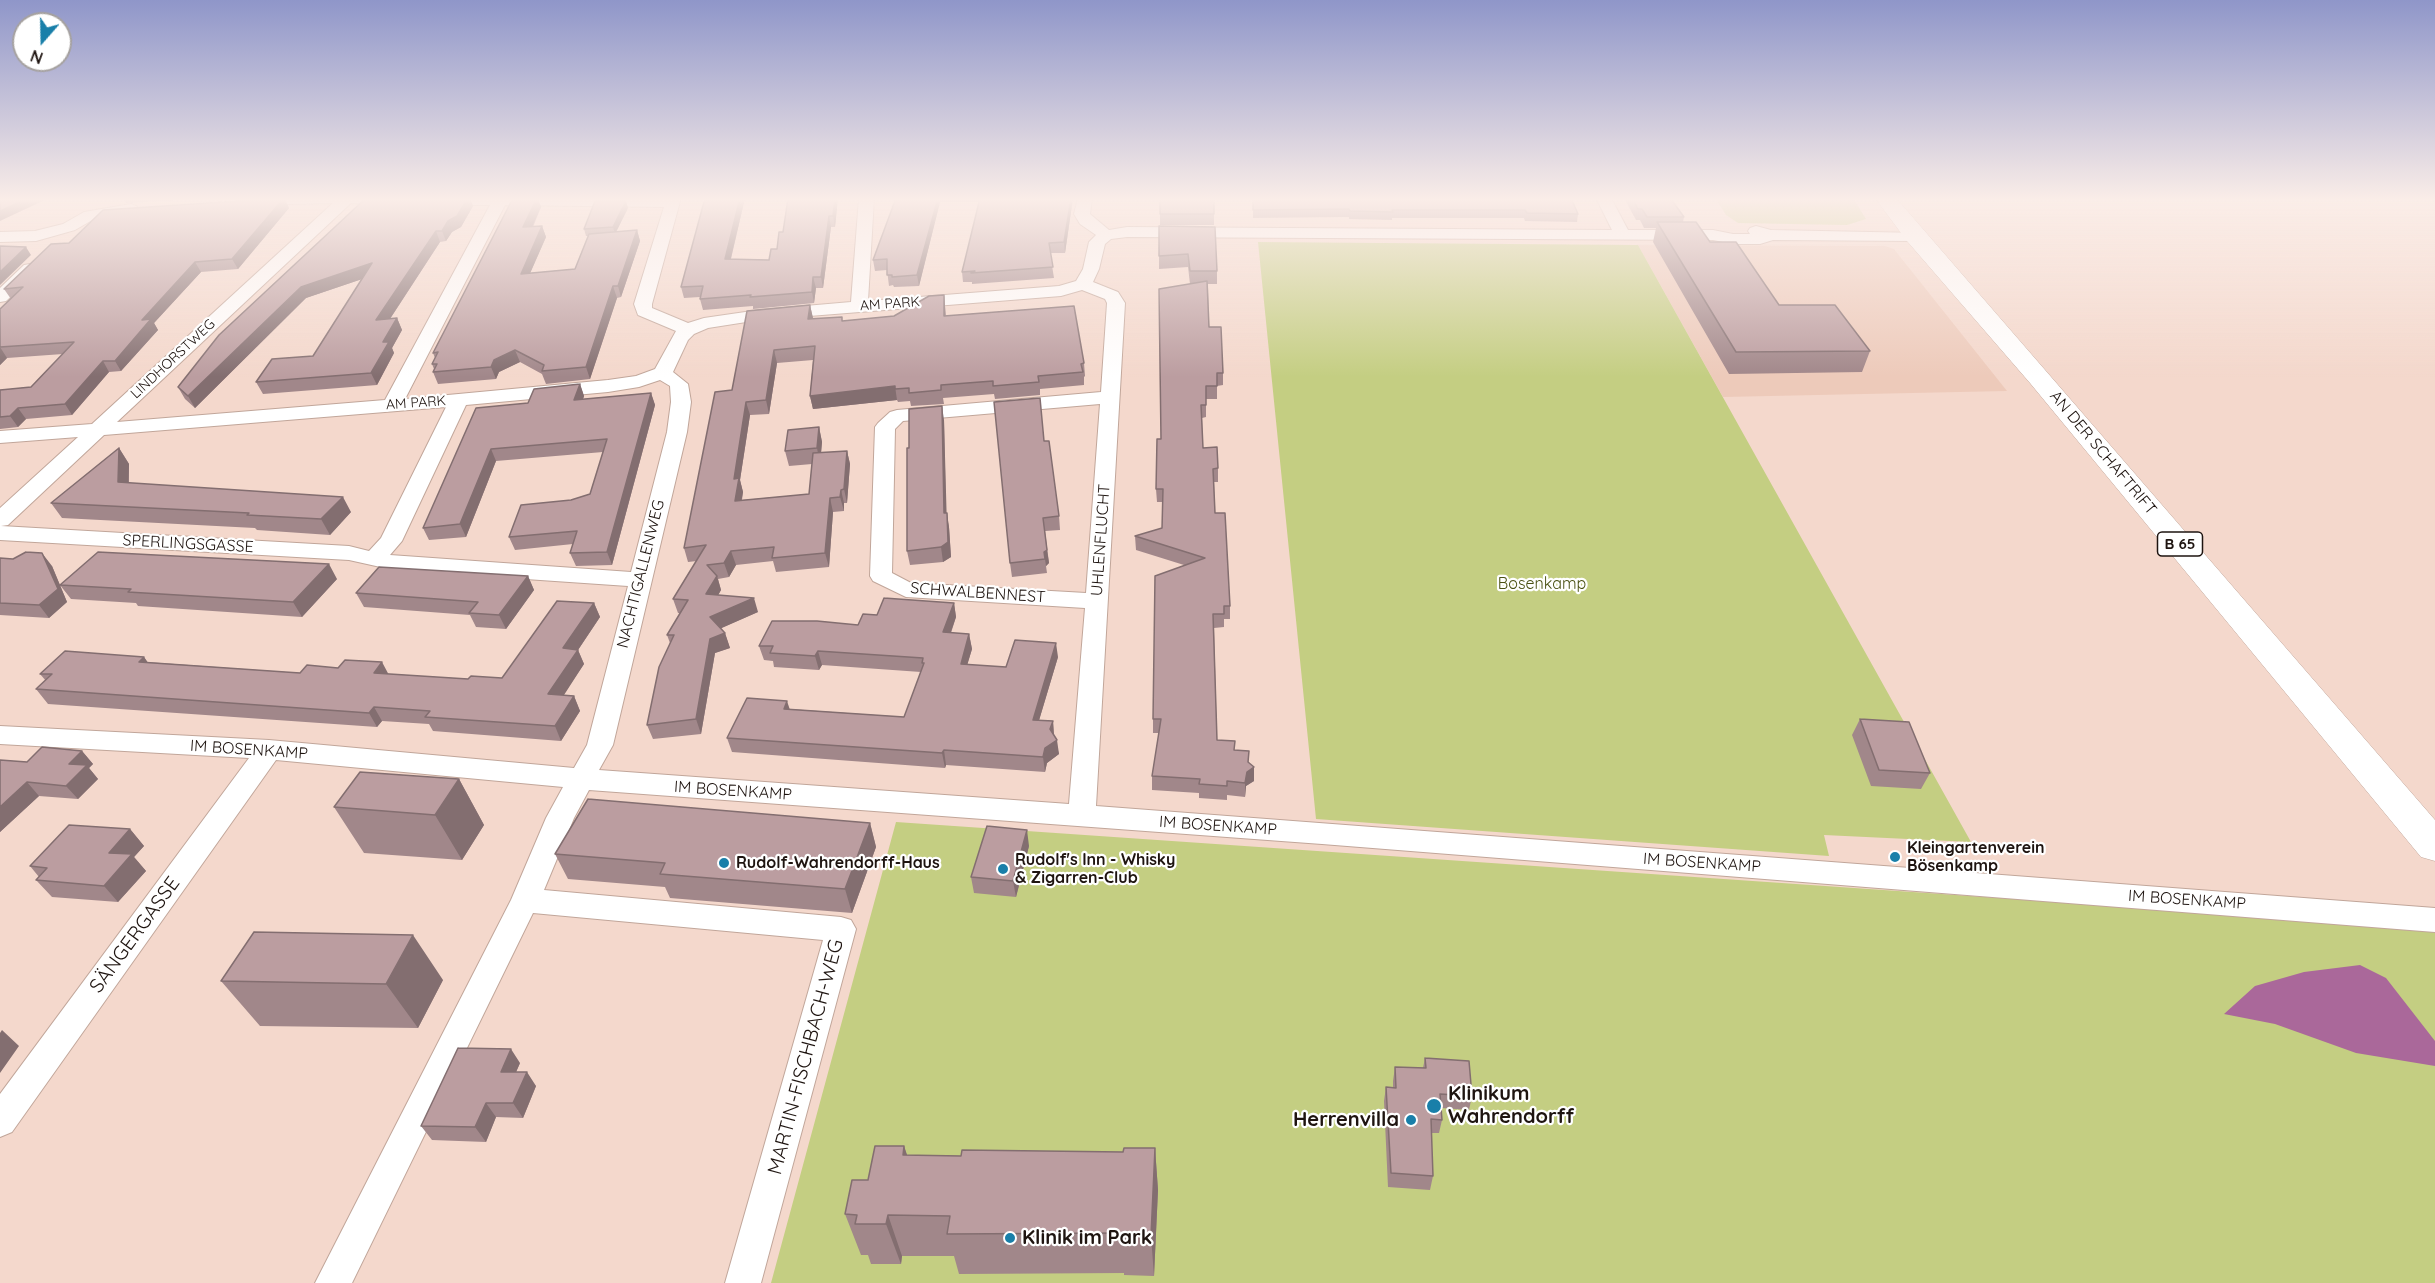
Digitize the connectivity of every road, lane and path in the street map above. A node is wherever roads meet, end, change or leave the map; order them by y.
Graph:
1 (41, 258) edge
2 (282, 258) edge
3 (470, 258) edge
4 (657, 258) edge
5 (862, 258) edge
6 (1093, 258) edge
7 (1934, 258) edge
8 (1083, 284) junction
9 (0, 297) edge
10 (859, 307) junction
11 (688, 330) junction
12 (662, 373) junction
13 (1111, 397) junction
14 (459, 399) junction
15 (393, 404) junction
16 (98, 429) junction
17 (0, 437) edge
18 (0, 520) edge
19 (0, 533) edge
20 (375, 558) junction
21 (639, 580) junction
22 (1097, 601) junction
23 (0, 735) edge
24 (269, 750) junction
25 (581, 779) junction
26 (1080, 816) junction
27 (2435, 846) edge
28 (525, 900) junction
29 (2435, 920) edge
30 (0, 1121) edge
31 (333, 1283) edge
32 (743, 1283) edge

1 - 9 street
2 - 16 street, LINDHORSTWEG
3 - 15 street
4 - 11 street
5 - 10 street
6 - 8 street
7 - 27 main road, AN DER SCHAFTRIFT / B 65
8 - 10 street, AM PARK
8 - 13 street, UHLENFLUCHT
10 - 11 street, AM PARK
11 - 12 street
12 - 14 street, AM PARK
12 - 21 street, NACHTIGALLENWEG
13 - 22 street, UHLENFLUCHT
13 - 22 street, SCHWALBENNEST
14 - 15 street, AM PARK
14 - 20 street
15 - 16 street, AM PARK
16 - 17 street, AM PARK
16 - 18 street, LINDHORSTWEG
19 - 20 street, SPERLINGSGASSE
20 - 21 street, SPERLINGSGASSE
21 - 25 street, NACHTIGALLENWEG
22 - 26 street, UHLENFLUCHT
23 - 24 street, IM BOSENKAMP
24 - 25 street, IM BOSENKAMP
24 - 30 street, SÄNGERGASSE
25 - 26 street, IM BOSENKAMP
25 - 28 street
26 - 29 street, IM BOSENKAMP
28 - 31 street
28 - 32 street, MARTIN-FISCHBACH-WEG

